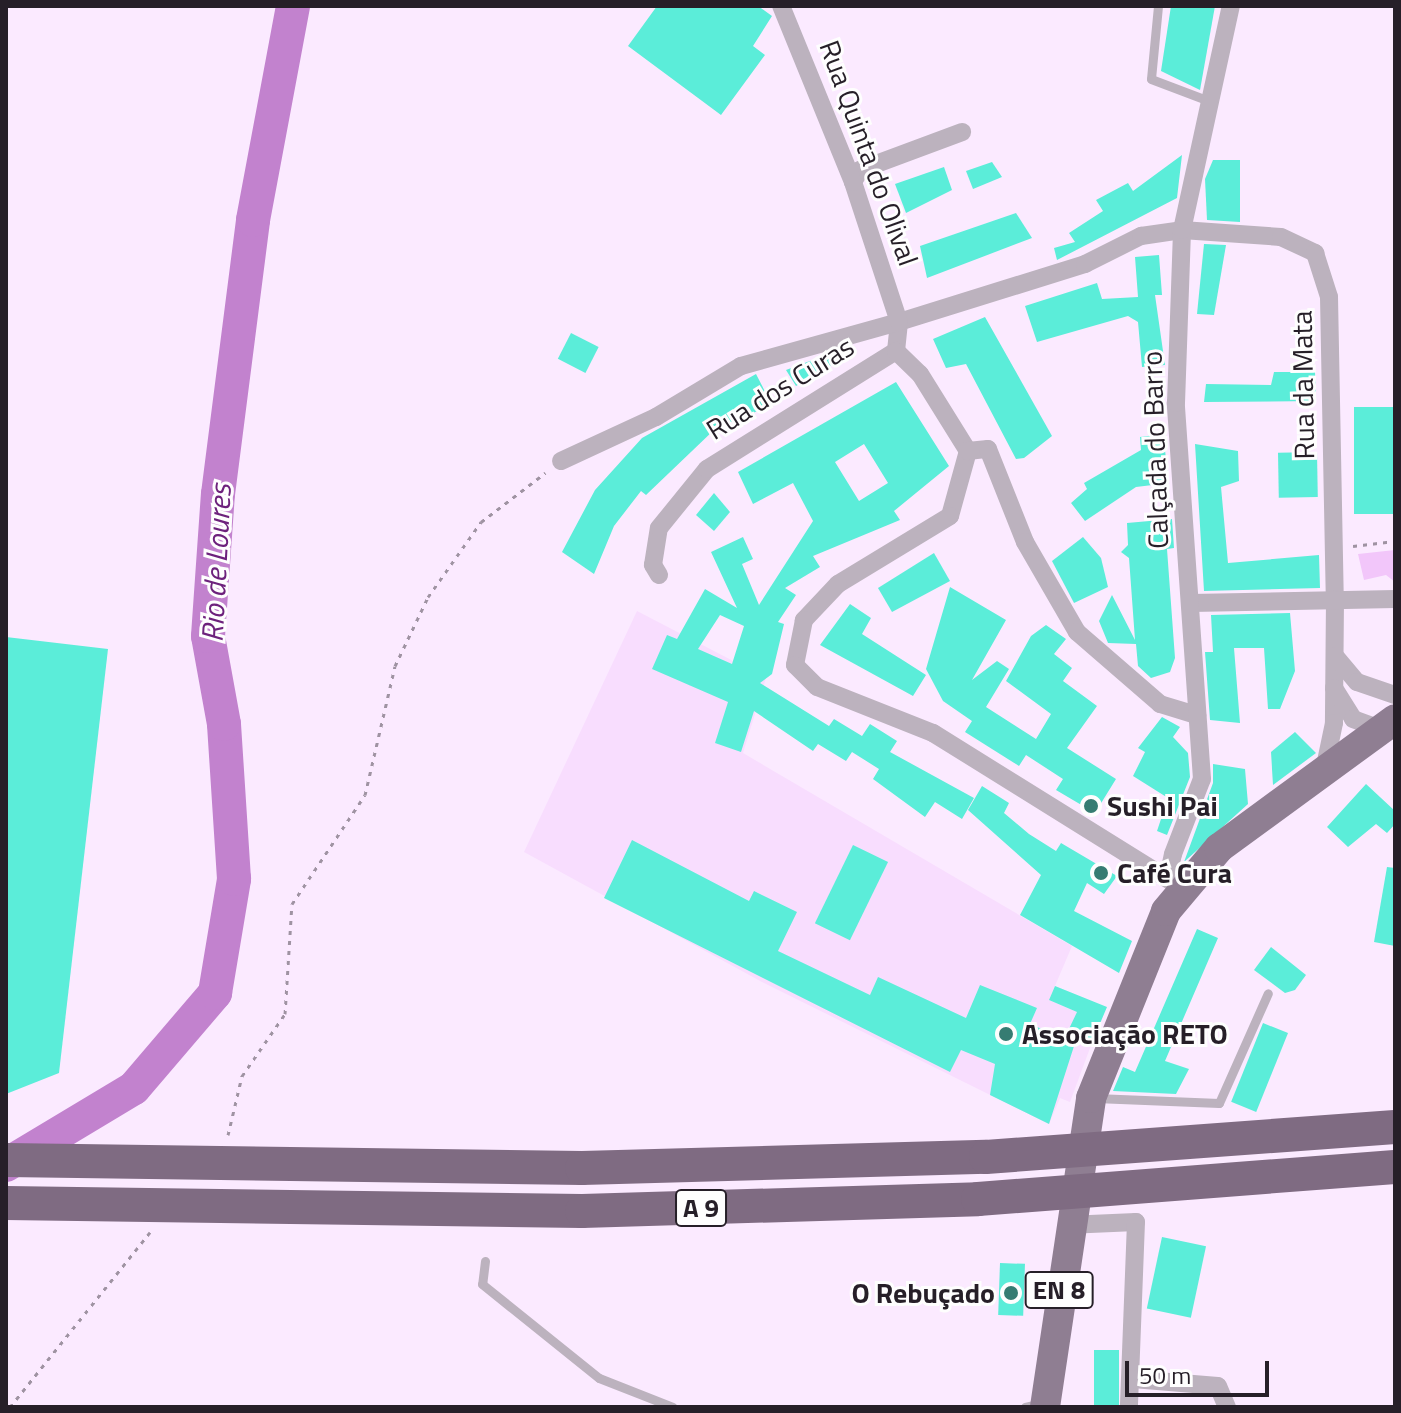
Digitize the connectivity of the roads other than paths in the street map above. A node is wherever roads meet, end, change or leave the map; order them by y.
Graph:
1 (781, 6) edge
2 (1158, 6) edge
3 (1231, 6) edge
4 (1215, 102) junction
5 (962, 132) dead end
6 (853, 182) junction
7 (1182, 230) junction
8 (899, 322) junction
9 (896, 351) junction
10 (968, 451) junction
11 (561, 461) road end
12 (659, 575) dead end
13 (1335, 599) junction
14 (1395, 599) edge
15 (1191, 603) junction
16 (1335, 656) junction
17 (1334, 688) junction
18 (1395, 695) edge
19 (1197, 715) junction
20 (1388, 724) edge
21 (1324, 771) junction
22 (1181, 887) junction
23 (1268, 993) dead end
24 (1091, 1098) junction
25 (1395, 1127) edge
26 (6, 1160) edge
27 (1395, 1167) edge
28 (6, 1203) edge
29 (1067, 1225) junction
30 (485, 1261) dead end
31 (1133, 1379) junction
32 (1038, 1405) edge
33 (673, 1407) edge
34 (1129, 1407) edge
35 (1227, 1407) edge

1 - 6 street, Rua Quinta do Olival
2 - 4 lane
3 - 4 street, Calçada do Barro
4 - 7 street, Calçada do Barro
5 - 6 street
6 - 8 street, Rua Quinta do Olival
7 - 8 street, Rua da Mata
7 - 13 street, Rua da Mata
7 - 15 street, Calçada do Barro
8 - 9 street
8 - 11 street, Rua da Mata
9 - 10 street, Rua dos Curas
9 - 12 street, Rua dos Curas
10 - 19 street, Rua dos Curas
10 - 22 street
13 - 14 street
13 - 15 street
13 - 16 street, Rua da Mata
15 - 19 street, Calçada do Barro
16 - 17 street, Rua da Mata
16 - 18 street
17 - 20 street
17 - 21 street, Rua da Mata
19 - 22 street, Calçada do Barro
20 - 21 main road, EN 8
21 - 22 main road, EN 8
22 - 24 main road, EN 8
23 - 24 lane
24 - 29 main road, EN 8
25 - 26 highway, A 9, bridge
27 - 28 highway, A 9, bridge
29 - 31 street
29 - 32 main road, EN 8
30 - 33 lane
31 - 34 street
31 - 35 street

